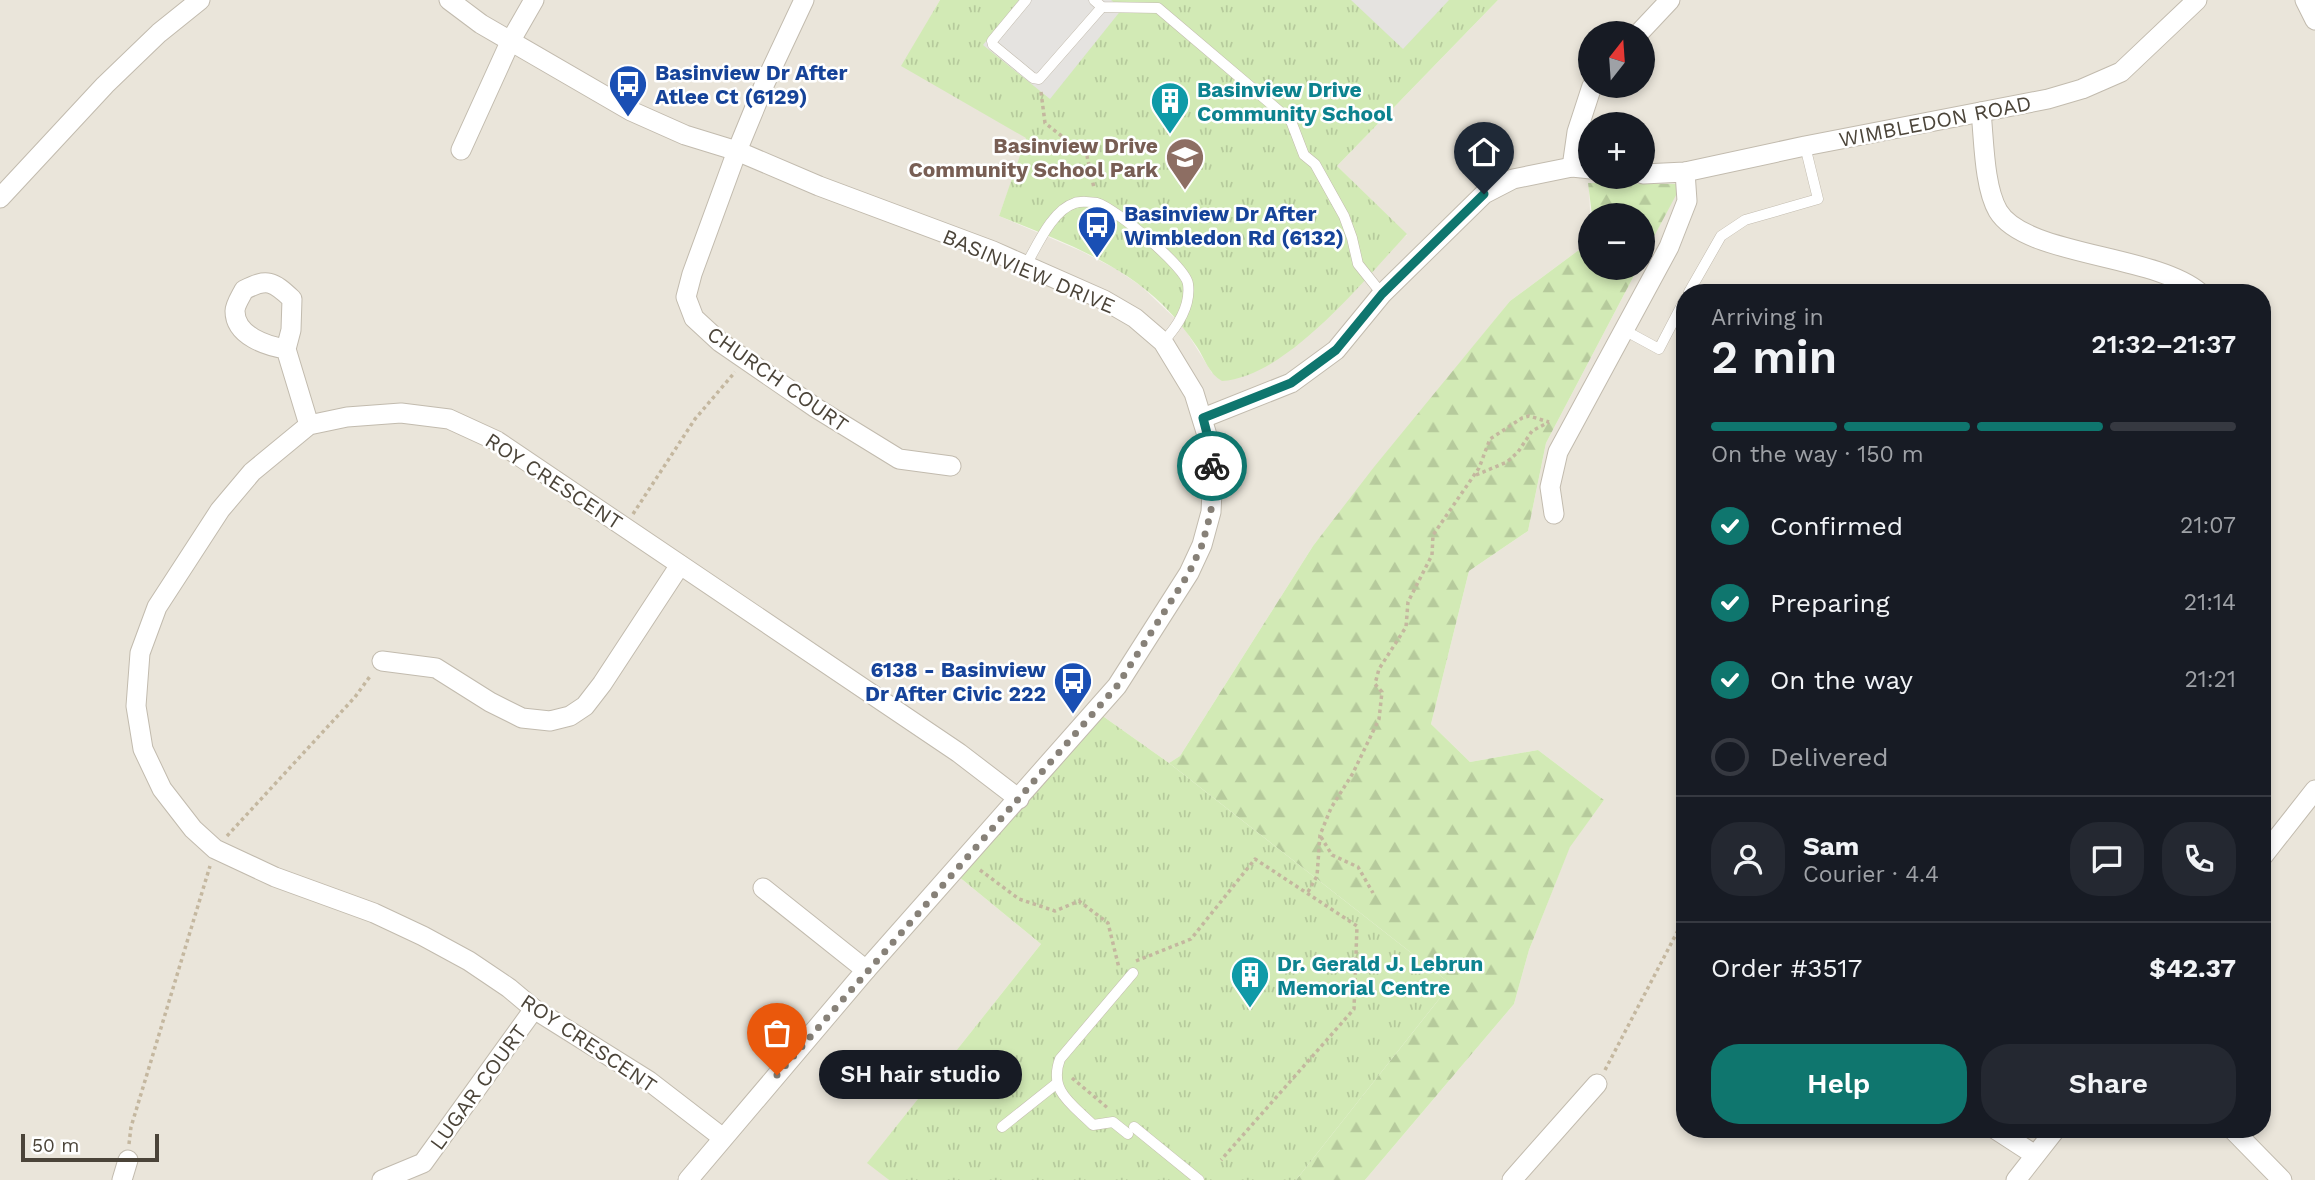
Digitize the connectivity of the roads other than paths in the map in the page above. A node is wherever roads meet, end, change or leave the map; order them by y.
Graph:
1 (449, 0) edge
2 (534, 0) edge
3 (804, 0) edge
4 (1026, 0) edge
5 (1671, 0) edge
6 (2197, 0) edge
7 (2305, 0) edge
8 (196, 1) edge
9 (1098, 4) edge
10 (2315, 20) edge
11 (1651, 21) edge
12 (512, 40) junction
13 (1981, 111) junction
14 (1805, 146) junction
15 (461, 150) dead end
16 (737, 151) junction
17 (1578, 169) edge
18 (1685, 172) junction
19 (1655, 173) edge
20 (2, 191) edge
21 (1026, 265) junction
22 (1694, 284) edge
23 (2190, 284) edge
24 (1382, 294) junction
25 (1676, 316) edge
26 (1624, 330) junction
27 (1163, 342) junction
28 (286, 349) dead end
29 (1203, 418) junction
30 (309, 425) junction
31 (951, 466) dead end
32 (1554, 514) dead end
33 (680, 565) junction
34 (382, 661) road end
35 (2315, 790) edge
36 (1019, 799) junction
37 (2271, 846) edge
38 (763, 888) dead end
39 (866, 970) junction
40 (1133, 973) dead end
41 (534, 1009) junction
42 (1056, 1084) junction
43 (1597, 1084) road end
44 (1002, 1127) dead end
45 (2009, 1138) edge
46 (2049, 1138) edge
47 (2241, 1138) edge
48 (723, 1139) junction
49 (2035, 1155) junction
50 (128, 1160) road end
51 (122, 1180) edge
52 (382, 1180) edge
53 (688, 1180) edge
54 (1199, 1180) edge
55 (1512, 1180) edge
56 (2016, 1180) edge
57 (2282, 1180) edge

1 - 12 street, BASINVIEW DRIVE
2 - 12 street
3 - 16 street, CHURCH COURT
4 - 9 lane
5 - 11 street
6 - 13 street, WIMBLEDON ROAD
7 - 10 street
8 - 20 street
9 - 24 lane
12 - 15 street
12 - 16 street, BASINVIEW DRIVE
13 - 14 street, WIMBLEDON ROAD
13 - 23 street
14 - 18 street, WIMBLEDON ROAD
14 - 22 lane
16 - 21 street, BASINVIEW DRIVE
16 - 31 street, CHURCH COURT
17 - 24 street
18 - 19 street, WIMBLEDON ROAD
18 - 26 street
21 - 27 street, BASINVIEW DRIVE
21 - 27 lane
24 - 29 street
25 - 26 lane
26 - 32 street
27 - 29 street, BASINVIEW DRIVE
28 - 30 street
29 - 36 street, BASINVIEW DRIVE
30 - 33 street, ROY CRESCENT
30 - 41 street, ROY CRESCENT
33 - 34 street
33 - 36 street, ROY CRESCENT
35 - 37 street
36 - 39 street, BASINVIEW DRIVE
38 - 39 street
39 - 48 street, BASINVIEW DRIVE
40 - 42 lane
41 - 48 street, ROY CRESCENT
41 - 52 street, LUGAR COURT
42 - 44 lane
42 - 54 lane
43 - 55 street
45 - 49 street
46 - 49 street
47 - 57 street
48 - 53 street, BASINVIEW DRIVE
49 - 56 street
50 - 51 street

